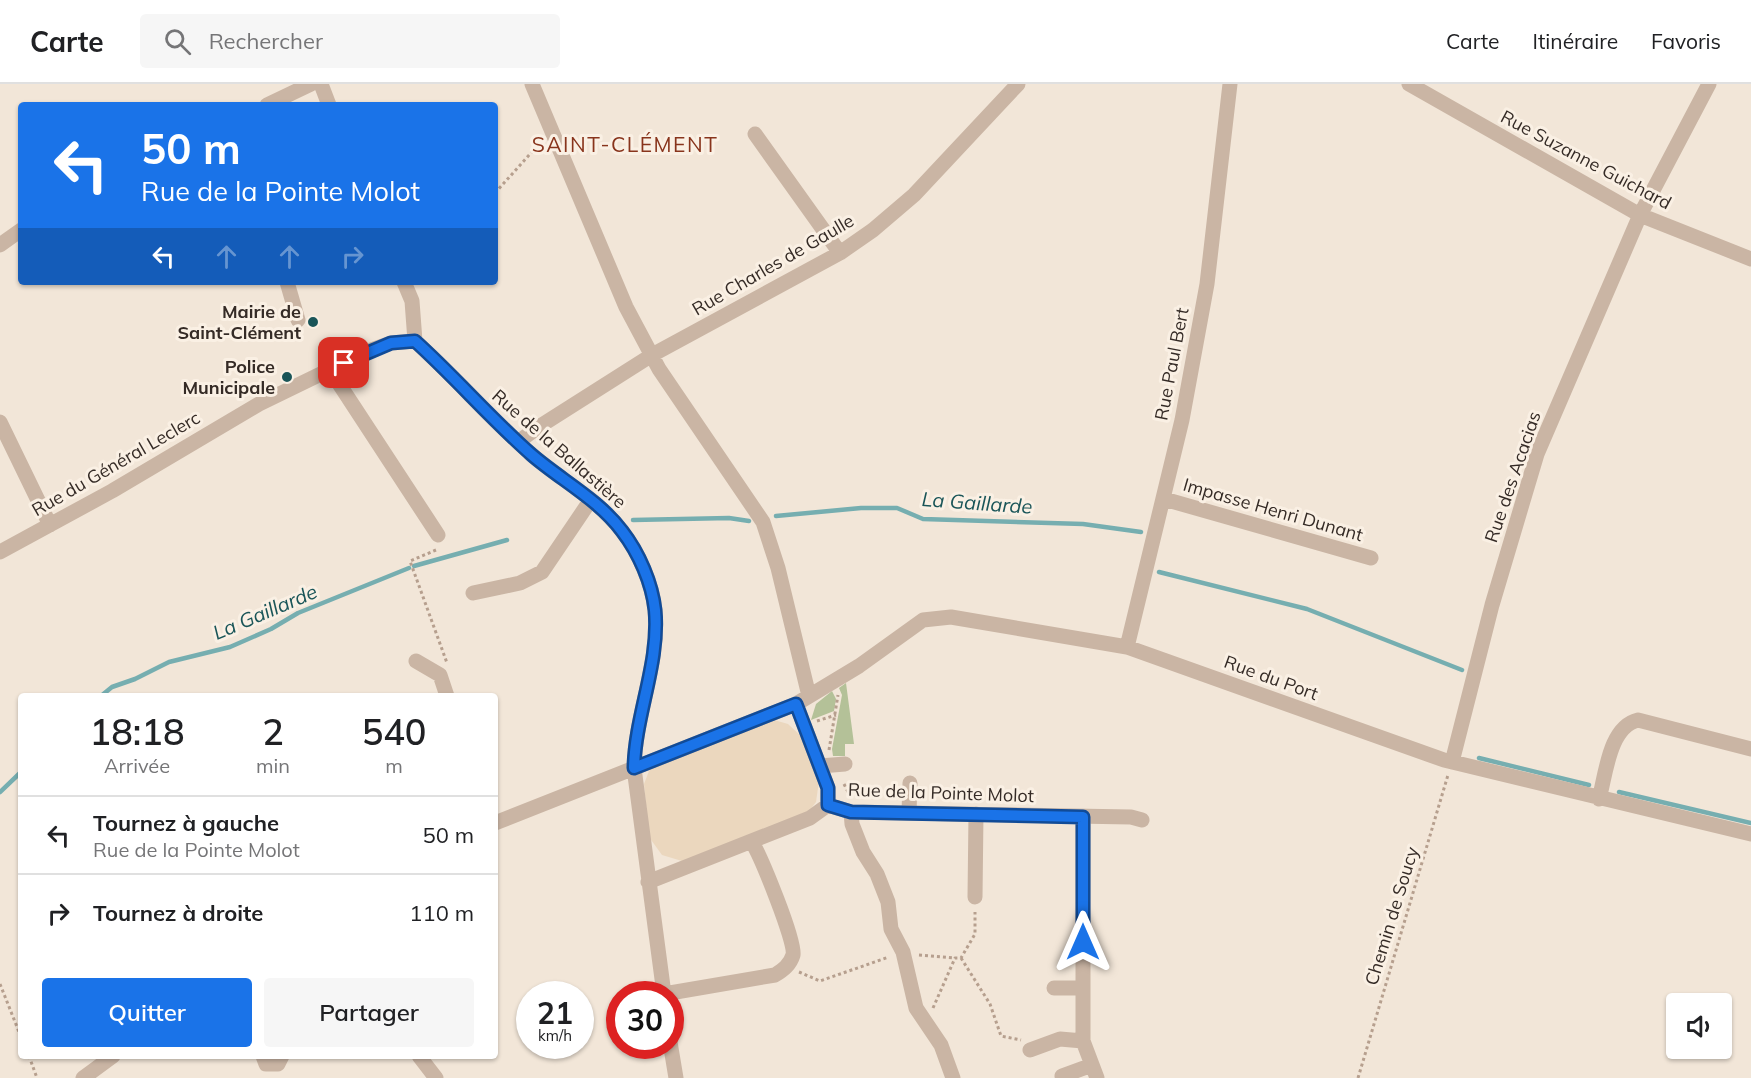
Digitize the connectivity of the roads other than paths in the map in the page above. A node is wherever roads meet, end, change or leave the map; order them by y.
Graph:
1 (311, 84) edge
2 (321, 84) edge
3 (532, 84) edge
4 (1018, 84) edge
5 (1230, 84) edge
6 (1409, 84) edge
7 (1709, 84) edge
8 (273, 102) edge
9 (328, 102) edge
10 (755, 134) dead end
11 (1640, 215) junction
12 (18, 232) edge
13 (0, 245) edge
14 (840, 253) junction
15 (1751, 259) edge
16 (287, 285) edge
17 (405, 285) edge
18 (298, 320) dead end
19 (415, 341) junction
20 (652, 356) junction
21 (330, 370) junction
22 (0, 422) edge
23 (518, 442) junction
24 (1164, 499) junction
25 (590, 501) junction
26 (50, 525) junction
27 (438, 535) road end
28 (0, 552) edge
29 (1371, 558) dead end
30 (473, 593) dead end
31 (1127, 647) junction
32 (416, 661) dead end
33 (446, 693) edge
34 (802, 700) junction
35 (1751, 749) edge
36 (1452, 762) junction
37 (634, 768) junction
38 (910, 783) dead end
39 (1599, 799) junction
40 (828, 805) junction
41 (851, 812) junction
42 (909, 812) junction
43 (976, 814) junction
44 (1083, 817) junction
45 (1142, 820) dead end
46 (498, 822) edge
47 (1751, 834) edge
48 (752, 842) junction
49 (648, 882) junction
50 (975, 897) road end
51 (662, 981) edge
52 (1054, 988) dead end
53 (1083, 988) junction
54 (684, 991) edge
55 (1083, 1041) junction
56 (1030, 1050) road end
57 (109, 1059) edge
58 (280, 1059) edge
59 (421, 1059) edge
60 (673, 1059) edge
61 (264, 1060) edge
62 (1094, 1071) edge
63 (1062, 1076) dead end
64 (83, 1078) edge
65 (258, 1078) edge
66 (436, 1078) edge
67 (676, 1078) edge
68 (953, 1078) edge

1 - 8 street
2 - 9 street
3 - 20 street
4 - 14 street, Rue Charles de Gaulle
5 - 24 street, Rue Paul Bert
6 - 11 street, Rue Suzanne Guichard
7 - 11 street, Rue des Acacias
10 - 14 street
11 - 15 street, Rue Suzanne Guichard
11 - 36 street, Rue des Acacias
12 - 13 street
14 - 20 street, Rue Charles de Gaulle
16 - 18 street
17 - 19 street
19 - 21 street, Rue du Général Leclerc
19 - 23 street, Rue de la Ballastière
20 - 23 street, Rue Charles de Gaulle
20 - 34 street
21 - 26 street, Rue du Général Leclerc
21 - 27 street
22 - 26 street
23 - 25 street, Rue de la Ballastière
24 - 29 street, Impasse Henri Dunant
24 - 31 street, Rue Paul Bert
25 - 30 street
25 - 37 street, Rue de la Ballastière
26 - 28 street, Rue du Général Leclerc
31 - 34 street, Rue du Port
31 - 36 street, Rue du Port
32 - 33 street
34 - 37 street, Rue du Port
34 - 40 street
35 - 39 street
36 - 39 street, Rue du Port
37 - 46 street, Rue du Port
37 - 49 street, Rue de la Ballastière
38 - 42 street
39 - 47 street, Rue du Port
40 - 41 street, Rue de la Pointe Molot
40 - 48 street, Rue de la Pointe Molot
41 - 42 street, Rue de la Pointe Molot
41 - 68 street
42 - 43 street, Rue de la Pointe Molot
43 - 44 street, Rue de la Pointe Molot
43 - 50 street
44 - 45 street, Rue de la Pointe Molot
44 - 53 street
48 - 49 street, Rue de la Pointe Molot
48 - 54 street
49 - 51 street, Rue de la Ballastière
52 - 53 street
53 - 55 street
55 - 56 street
55 - 62 street
57 - 64 street
58 - 61 street
59 - 66 street
60 - 67 street
61 - 65 street
62 - 63 street

